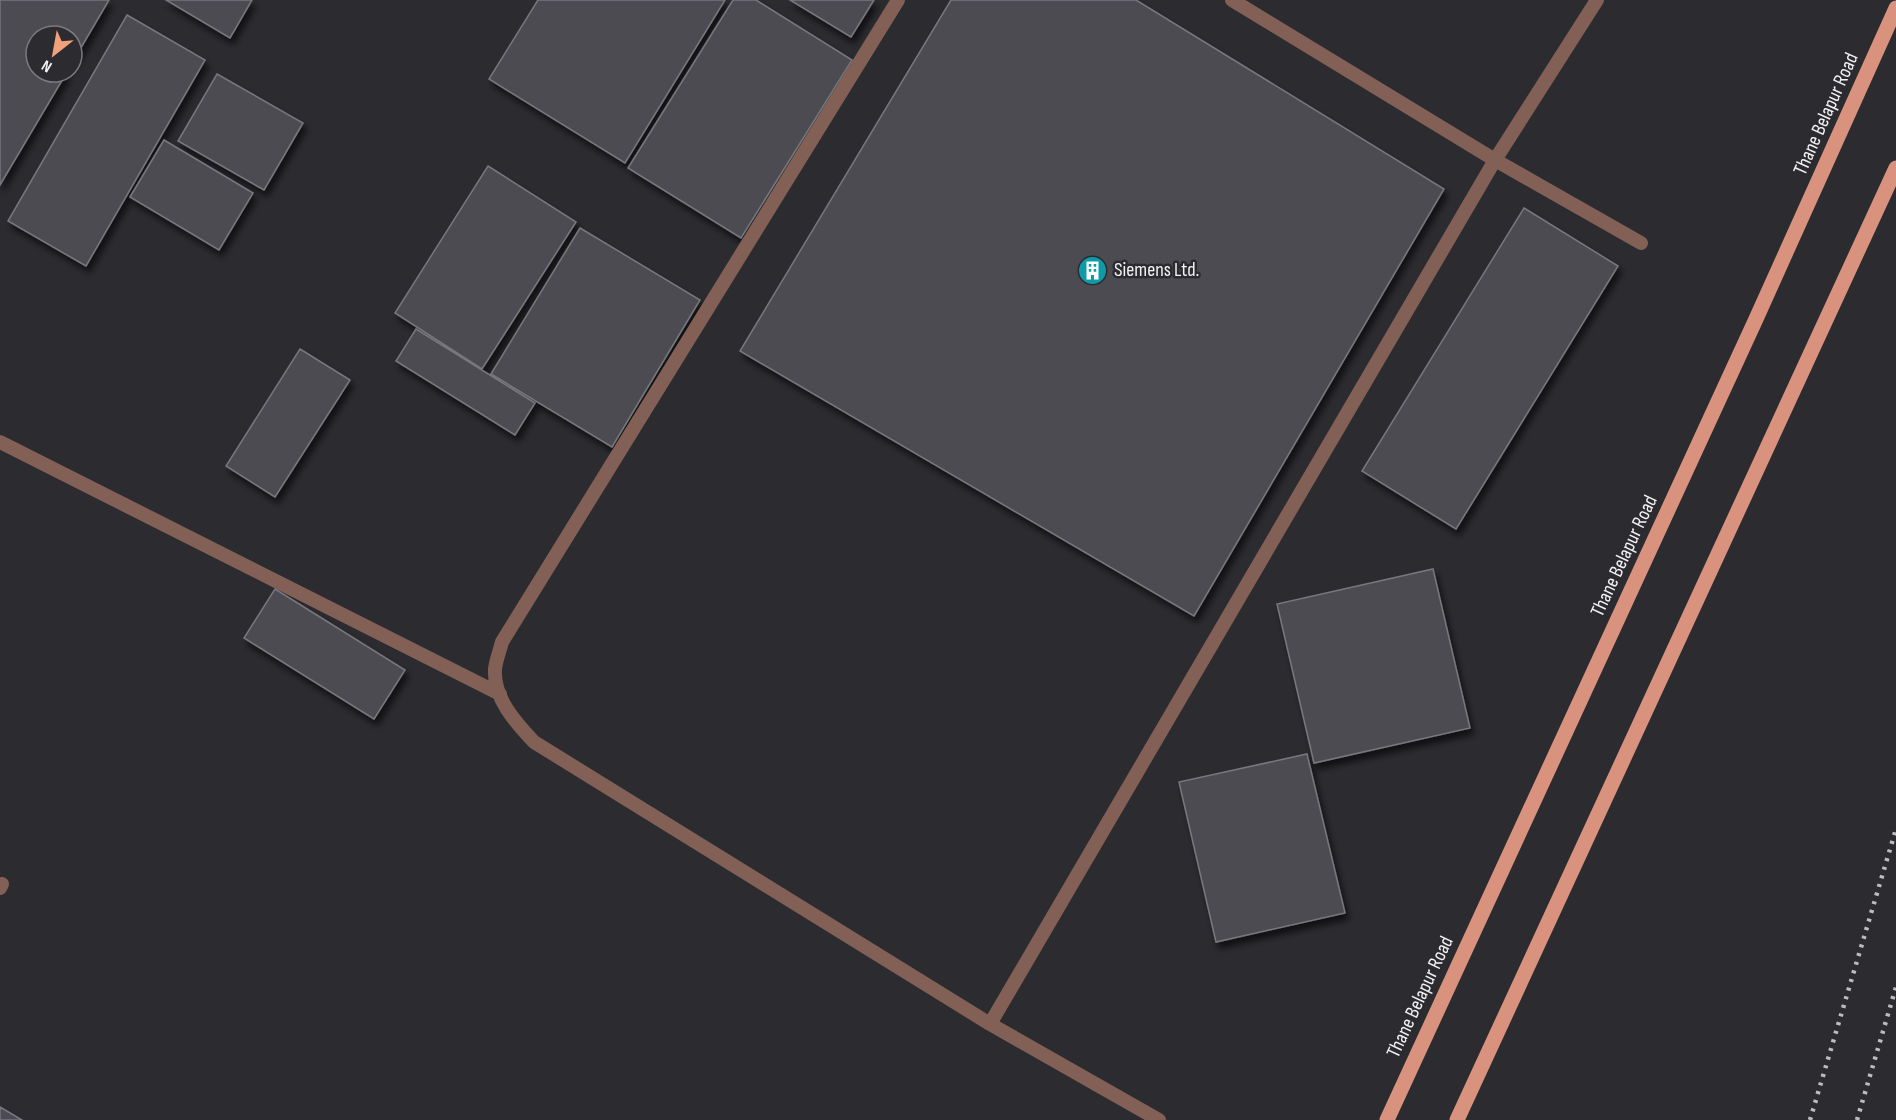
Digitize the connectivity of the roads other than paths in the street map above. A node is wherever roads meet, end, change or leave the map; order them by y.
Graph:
1 (898, 0) edge
2 (1232, 0) edge
3 (1597, 0) edge
4 (1896, 8) edge
5 (1495, 160) junction
6 (1896, 168) edge
7 (1641, 243) dead end
8 (0, 442) edge
9 (500, 694) junction
10 (990, 1024) junction
11 (1159, 1120) edge
12 (1387, 1120) edge
13 (1457, 1120) edge

1 - 9 lane
2 - 5 lane
3 - 5 lane
4 - 12 main road, Thane Belapur Road
5 - 7 lane
5 - 10 lane
6 - 13 main road
8 - 9 lane
9 - 10 lane
10 - 11 lane

